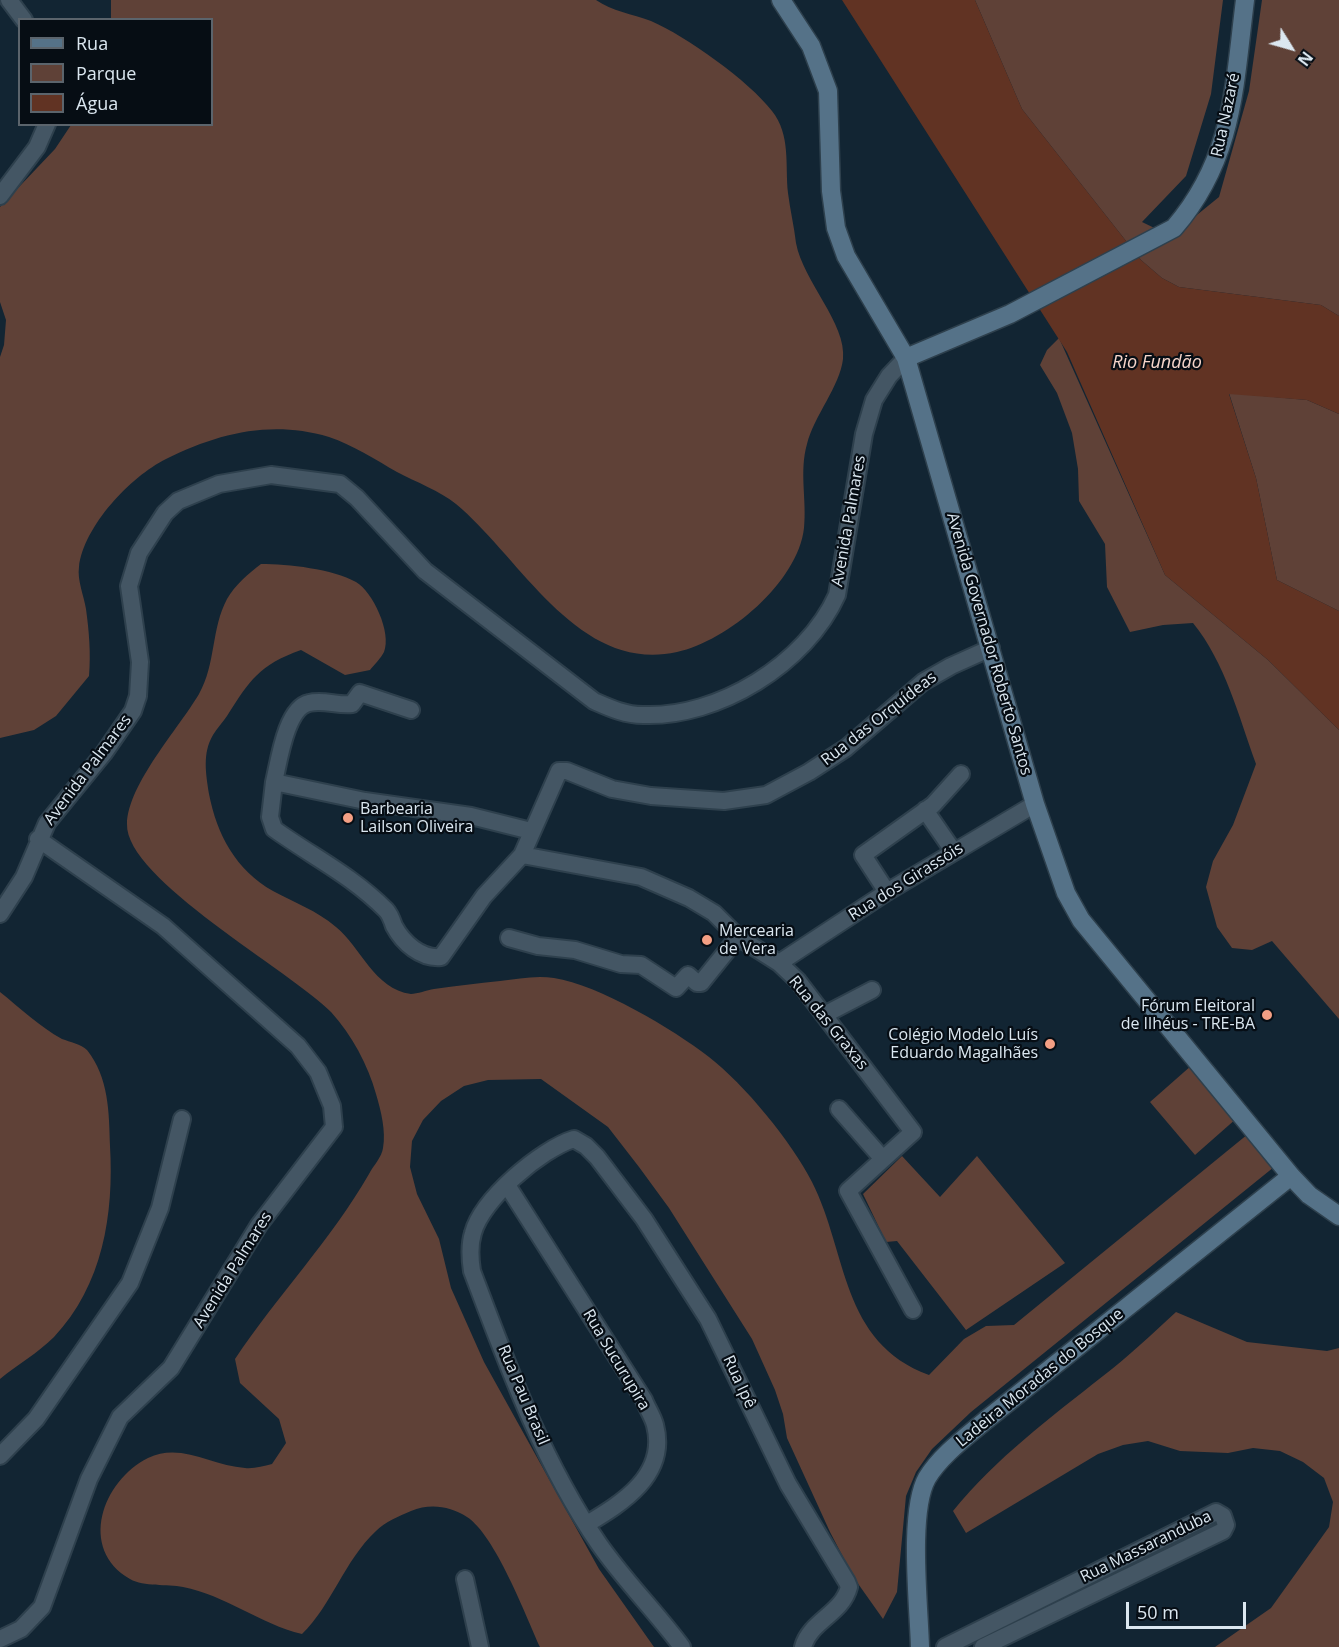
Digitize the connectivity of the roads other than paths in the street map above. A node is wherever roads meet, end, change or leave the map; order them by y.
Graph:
1 (9, 0) edge
2 (781, 0) edge
3 (1245, 0) edge
4 (22, 18) edge
5 (46, 126) edge
6 (0, 196) edge
7 (906, 358) junction
8 (991, 648) junction
9 (411, 710) dead end
10 (961, 774) dead end
11 (274, 782) junction
12 (1035, 804) junction
13 (926, 810) junction
14 (531, 831) junction
15 (38, 839) junction
16 (954, 852) junction
17 (522, 855) junction
18 (887, 892) junction
19 (0, 914) edge
20 (738, 937) junction
21 (509, 938) dead end
22 (779, 963) junction
23 (872, 990) dead end
24 (824, 1015) junction
25 (839, 1109) dead end
26 (182, 1119) dead end
27 (560, 1143) joint
28 (882, 1158) junction
29 (1291, 1176) junction
30 (507, 1185) junction
31 (1339, 1216) edge
32 (913, 1310) dead end
33 (0, 1456) edge
34 (587, 1524) junction
35 (1140, 1550) junction
36 (1149, 1568) junction
37 (465, 1580) dead end
38 (1058, 1591) junction
39 (1065, 1607) junction
40 (0, 1639) edge
41 (480, 1647) edge
42 (682, 1647) edge
43 (804, 1647) edge
44 (920, 1647) edge
45 (945, 1647) edge
46 (983, 1647) edge

1 - 4 street
2 - 7 main road, Avenida Governador Roberto Santos
3 - 7 main road, Rua Nazaré
5 - 6 street
7 - 8 main road, Avenida Governador Roberto Santos
7 - 15 street, Avenida Palmares
8 - 12 main road, Avenida Governador Roberto Santos
8 - 14 street, Rua das Orquídeas
9 - 11 street
10 - 13 street
11 - 14 street
11 - 17 street
12 - 16 street, Rua dos Girassóis
12 - 29 main road, Avenida Governador Roberto Santos
13 - 16 street
13 - 18 street
14 - 17 street
15 - 19 street
15 - 40 street, Avenida Palmares
16 - 18 street, Rua dos Girassóis
17 - 20 street, Rua das Graxas
18 - 22 street, Rua dos Girassóis
20 - 21 street
20 - 22 street, Rua das Graxas
22 - 24 street, Rua das Graxas
23 - 24 street
24 - 28 street, Rua das Graxas
25 - 28 street
26 - 33 street
27 - 30 street, Rua Pau Brasil
27 - 43 street, Rua Ipê
28 - 32 street, Rua das Graxas
29 - 31 main road, Avenida Governador Roberto Santos
29 - 44 main road, Ladeira Moradas do Bosque
30 - 34 street, Rua Pau Brasil
30 - 34 street, Rua Sucurupira
34 - 42 street, Rua Pau Brasil
35 - 36 street
35 - 36 street, Rua Massaranduba
35 - 38 street, Rua Massaranduba
36 - 39 street, Rua Massaranduba
37 - 41 street
38 - 39 street
38 - 45 street, Rua Massaranduba
39 - 46 street, Rua Massaranduba

